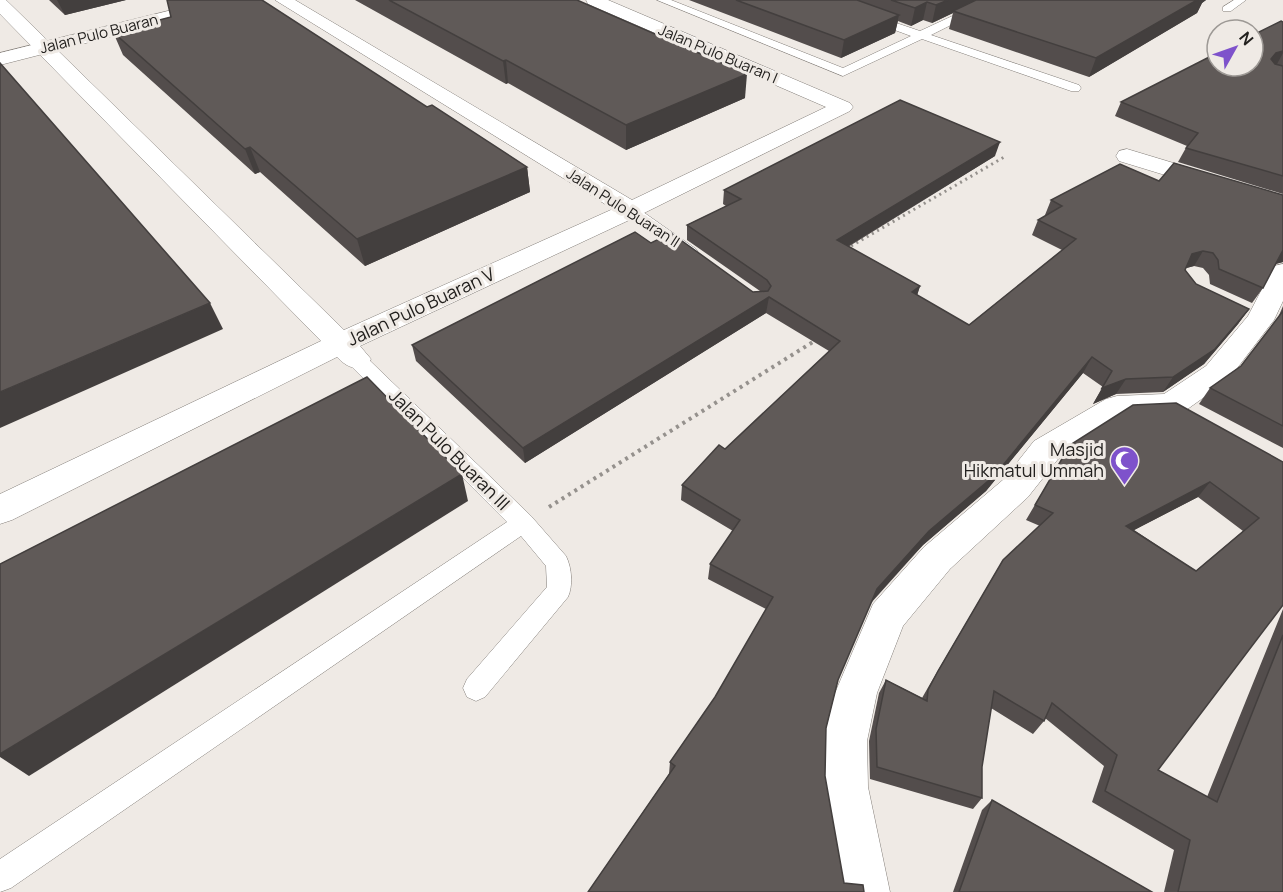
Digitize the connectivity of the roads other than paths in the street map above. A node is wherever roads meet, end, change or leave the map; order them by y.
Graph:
1 (185, 0) edge
2 (232, 0) edge
3 (283, 0) edge
4 (594, 0) edge
5 (662, 0) edge
6 (818, 0) edge
7 (975, 0) edge
8 (1242, 0) edge
9 (992, 2) edge
10 (0, 4) edge
11 (1227, 9) dead end
12 (923, 35) junction
13 (39, 44) junction
14 (0, 48) edge
15 (0, 59) edge
16 (1075, 88) dead end
17 (843, 107) joint
18 (1127, 156) dead end
19 (1283, 204) edge
20 (631, 210) junction
21 (704, 262) edge
22 (1283, 272) edge
23 (349, 352) junction
24 (0, 510) edge
25 (523, 524) junction
26 (476, 688) dead end
27 (0, 877) edge
28 (865, 892) edge

1 - 13 street, Jalan Pulo Buaran
2 - 13 street, Jalan Pulo Buaran
3 - 20 street, Jalan Pulo Buaran II
4 - 17 street, Jalan Pulo Buaran I
5 - 12 lane
6 - 12 lane
7 - 9 lane
8 - 11 lane
9 - 12 lane
10 - 13 street, Jalan Pulo Buaran III
12 - 16 lane
13 - 14 street, Jalan Pulo Buaran
13 - 15 street, Jalan Pulo Buaran
13 - 23 street, Jalan Pulo Buaran III
17 - 20 street, Jalan Pulo Buaran V
18 - 19 street
20 - 21 lane, Jalan Pulo Buaran II
20 - 23 street, Jalan Pulo Buaran V
22 - 28 street
23 - 24 street, Jalan Pulo Buaran V
23 - 25 lane, Jalan Pulo Buaran III
25 - 26 lane
25 - 27 lane, Jalan Pulo Buaran III

